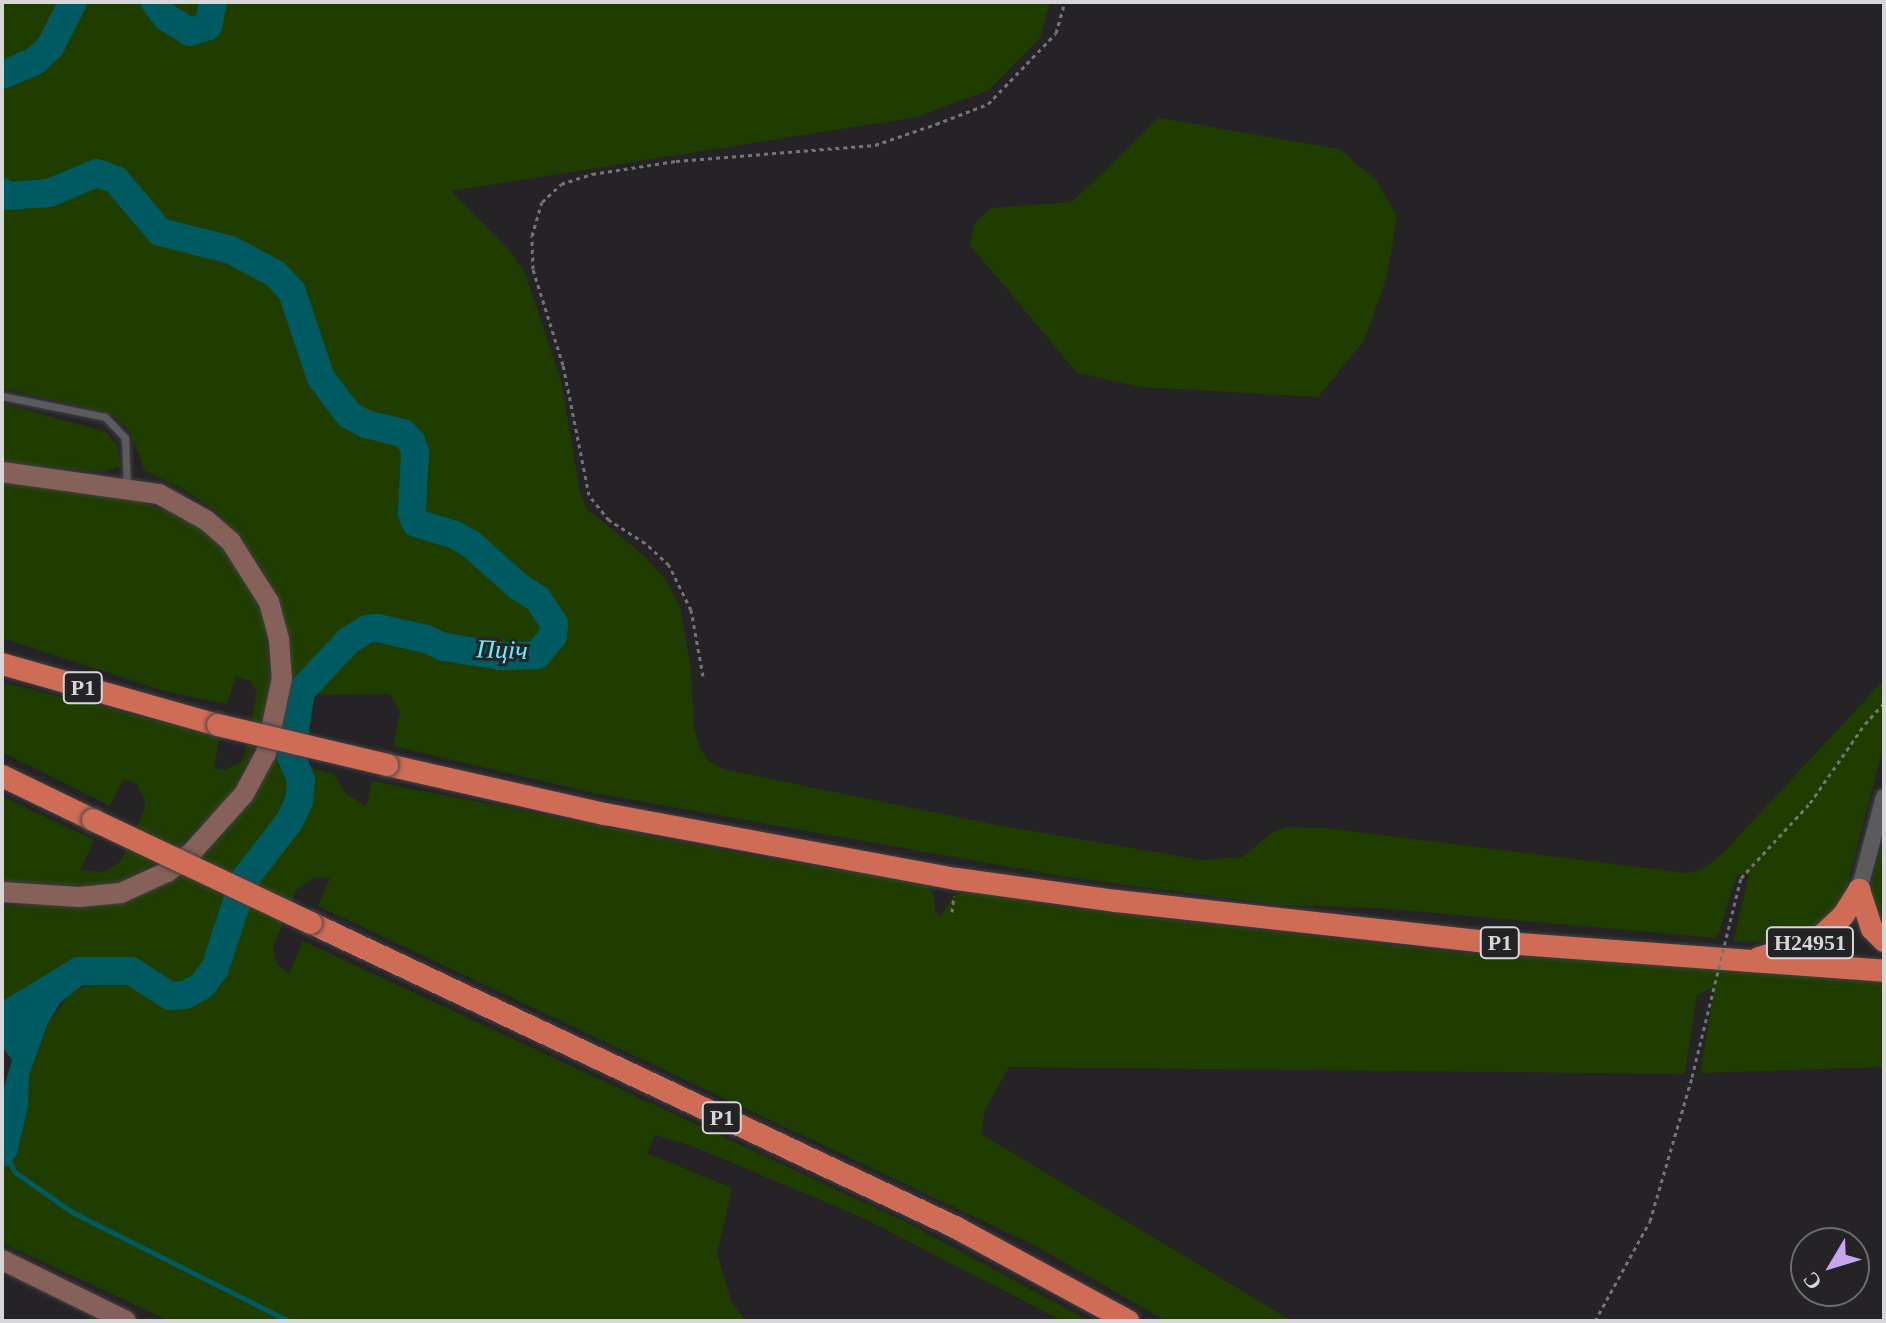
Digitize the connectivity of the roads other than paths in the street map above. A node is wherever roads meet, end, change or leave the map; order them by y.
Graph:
1 (2, 396) edge
2 (2, 472) edge
3 (127, 487) junction
4 (2, 664) edge
5 (2, 776) edge
6 (1884, 797) edge
7 (1859, 890) junction
8 (2, 892) edge
9 (1884, 941) edge
10 (1740, 963) junction
11 (1884, 971) edge
12 (2, 1260) edge
13 (126, 1321) edge
14 (1128, 1321) edge

1 - 3 lane
2 - 3 main road
3 - 8 main road
4 - 10 highway, Р1, bridge
5 - 14 highway, Р1, bridge
6 - 7 street, Н24951
7 - 9 highway, Н24951
7 - 10 highway, Н24951
10 - 11 highway, Р1
12 - 13 main road

